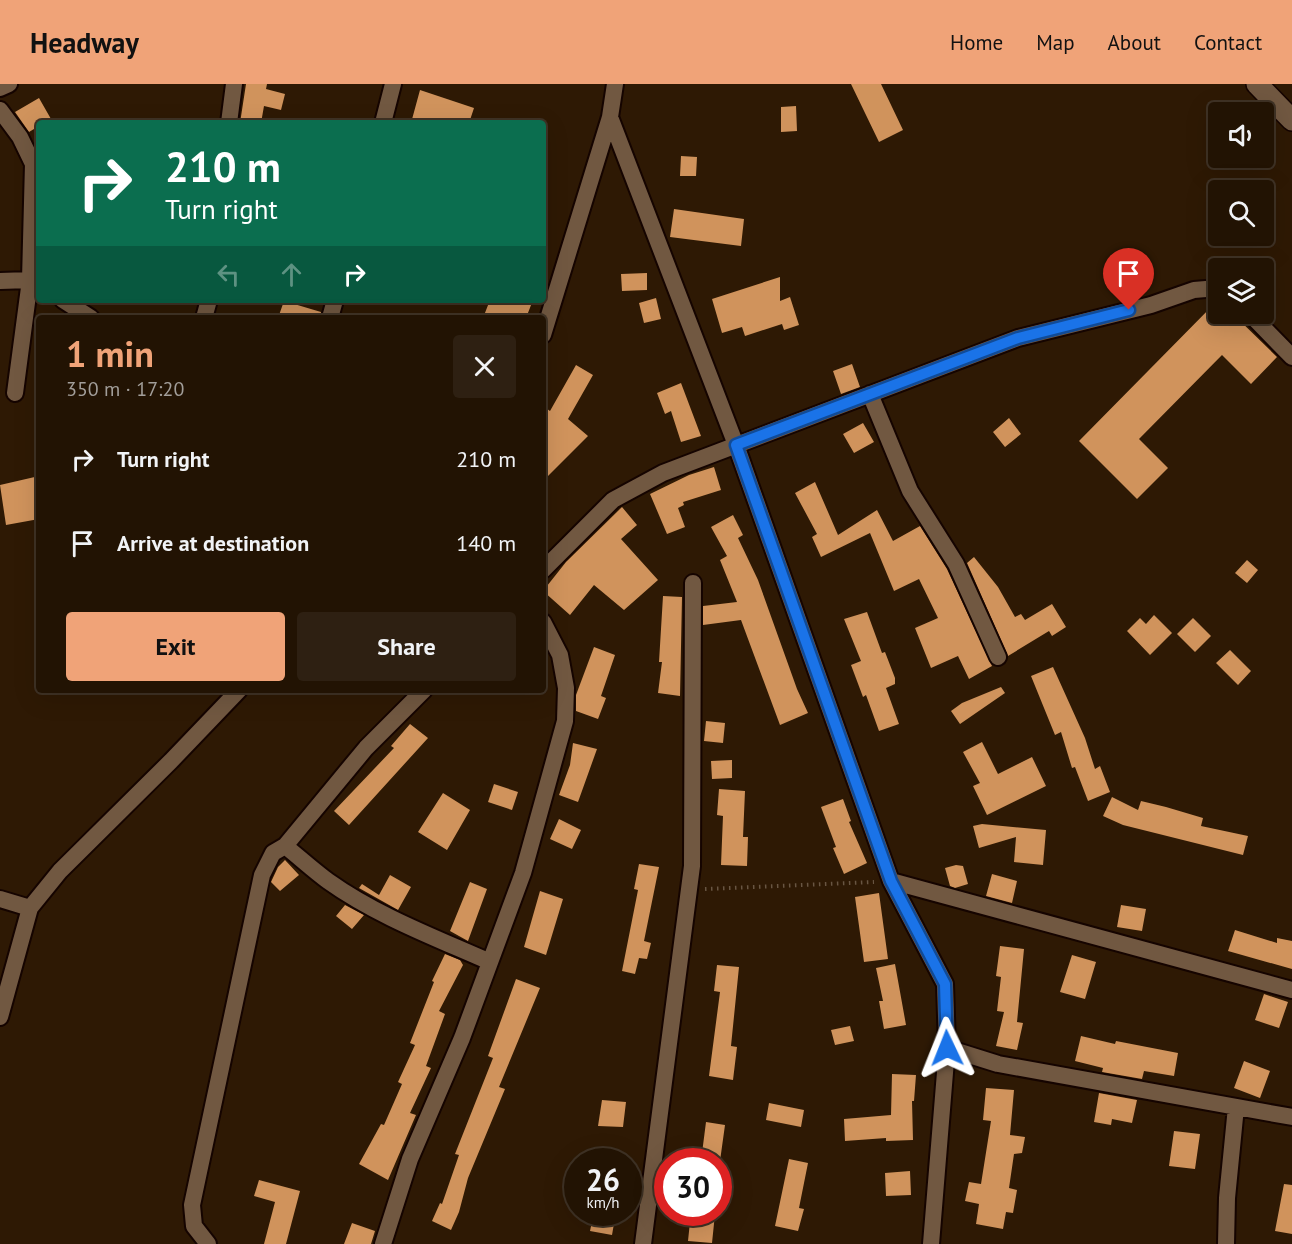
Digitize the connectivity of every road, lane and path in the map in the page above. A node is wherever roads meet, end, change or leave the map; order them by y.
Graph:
1 (9, 84) edge
2 (234, 84) edge
3 (393, 84) edge
4 (615, 84) edge
5 (1257, 84) edge
6 (0, 88) edge
7 (0, 110) edge
8 (610, 117) junction
9 (229, 120) edge
10 (384, 120) edge
11 (1292, 120) edge
12 (0, 281) edge
13 (35, 282) edge
14 (1208, 289) edge
15 (68, 303) edge
16 (86, 315) edge
17 (1260, 324) edge
18 (546, 325) edge
19 (1292, 357) edge
20 (15, 393) dead end
21 (870, 394) junction
22 (736, 445) junction
23 (546, 567) edge
24 (693, 582) dead end
25 (546, 628) edge
26 (998, 657) dead end
27 (235, 693) edge
28 (421, 693) edge
29 (285, 846) junction
30 (891, 881) junction
31 (689, 890) junction
32 (0, 899) edge
33 (30, 908) junction
34 (490, 962) junction
35 (1292, 990) edge
36 (0, 1017) edge
37 (947, 1048) junction
38 (1236, 1107) junction
39 (1292, 1117) edge
40 (208, 1244) edge
41 (383, 1244) edge
42 (643, 1244) edge
43 (931, 1244) edge
44 (1226, 1244) edge

1 - 6 street
2 - 9 street
3 - 10 street
4 - 8 street
5 - 11 street
7 - 13 street
8 - 18 street
8 - 22 street
12 - 13 street
13 - 20 street
14 - 21 street
15 - 16 street
17 - 19 street
21 - 22 street
21 - 26 street
22 - 23 street
22 - 30 street
24 - 31 street
25 - 34 street
27 - 33 street
28 - 29 street
29 - 34 street
29 - 40 street
30 - 31 path
30 - 35 street
30 - 37 street
31 - 42 street
32 - 33 street
33 - 36 street
34 - 41 street
37 - 38 street
37 - 43 street
38 - 39 street
38 - 44 street

